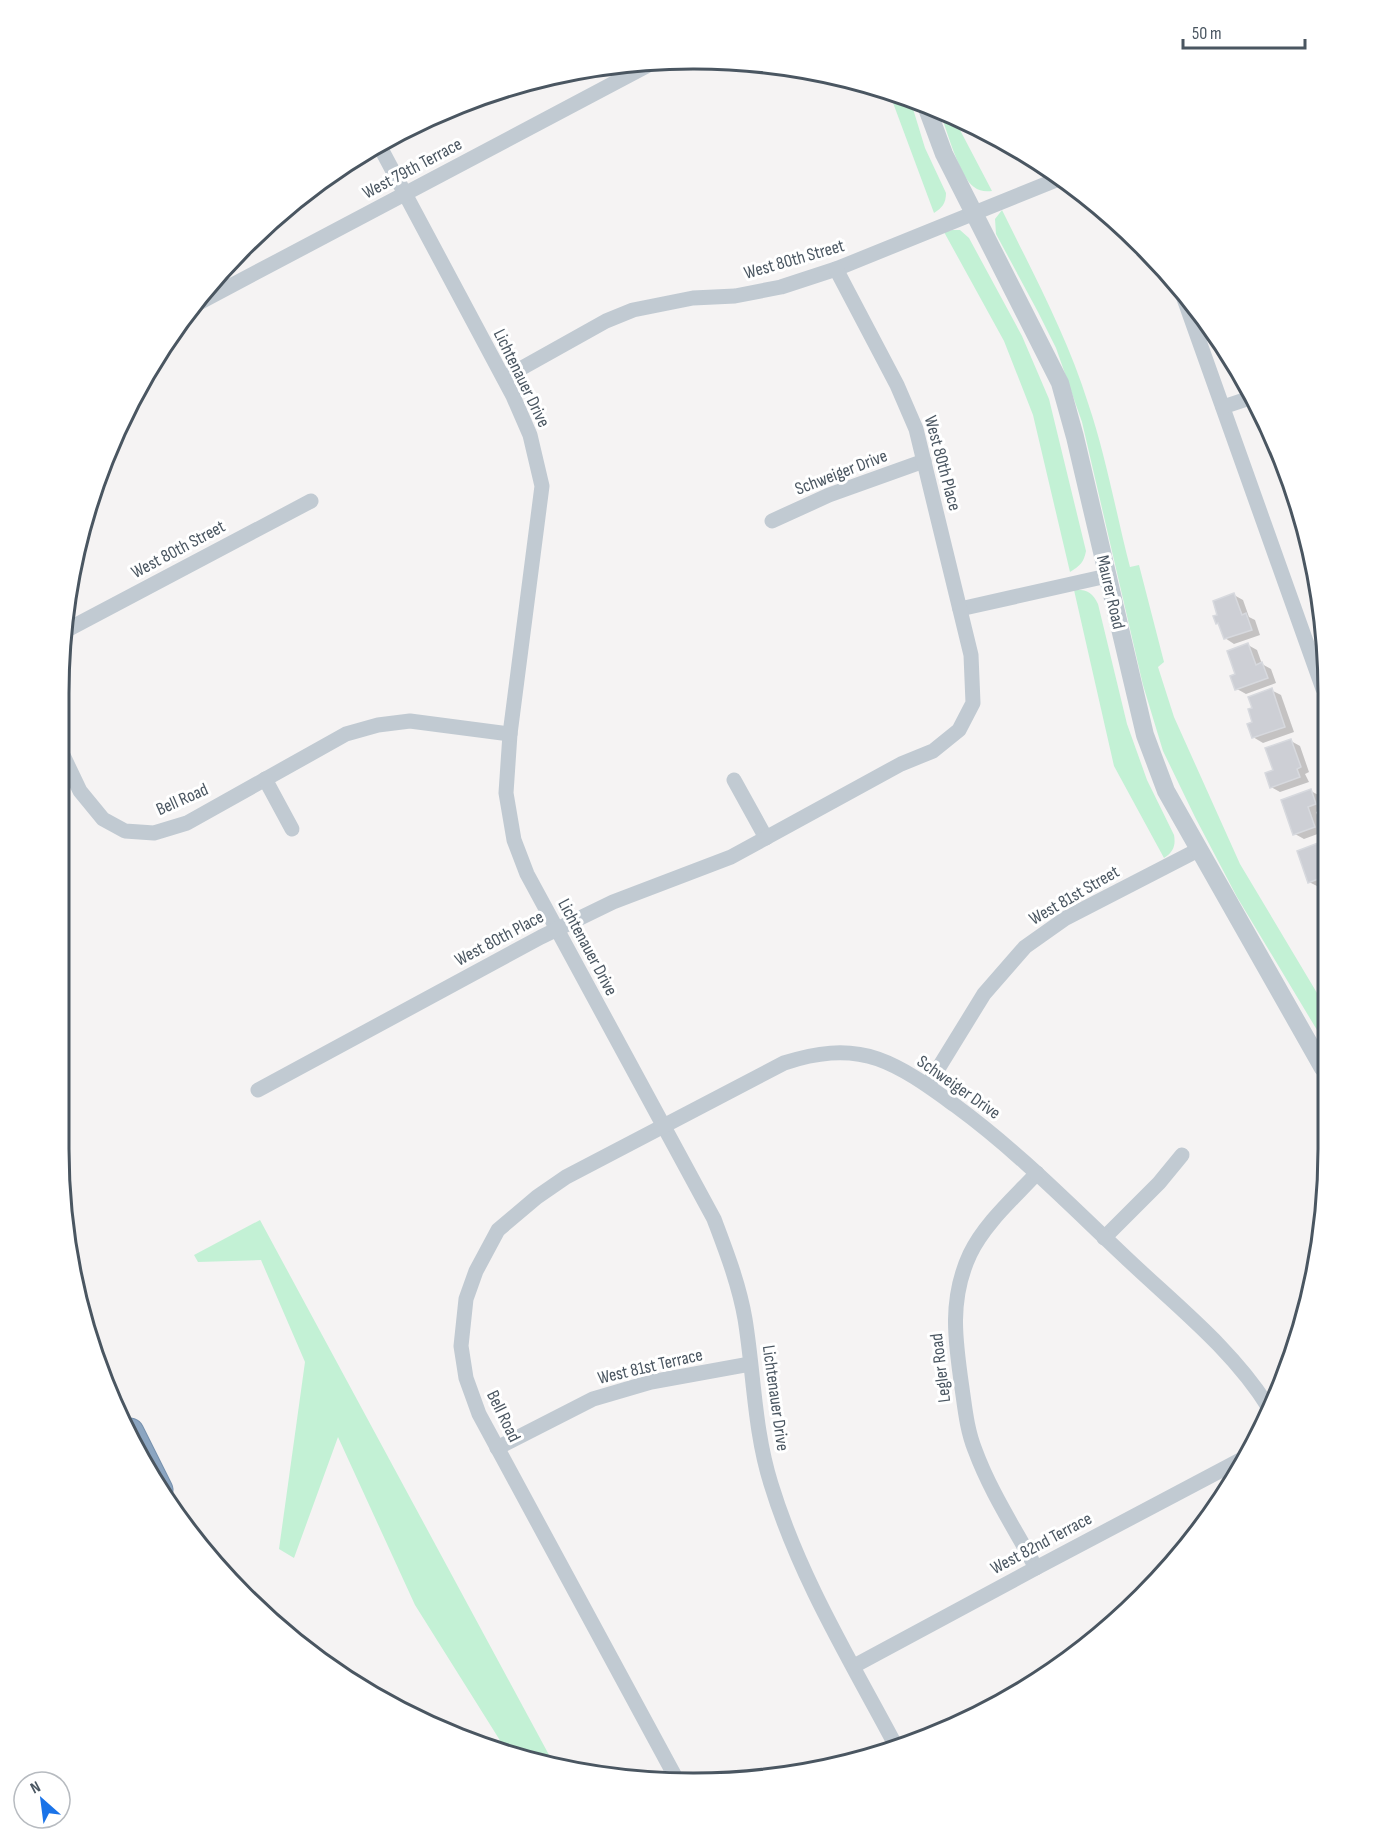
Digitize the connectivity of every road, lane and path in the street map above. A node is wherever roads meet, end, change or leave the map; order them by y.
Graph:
1 (636, 72) edge
2 (930, 116) edge
3 (383, 152) edge
4 (1051, 182) edge
5 (405, 194) junction
6 (974, 213) junction
7 (836, 269) junction
8 (213, 296) edge
9 (1189, 314) edge
10 (504, 378) junction
11 (1244, 400) edge
12 (1223, 407) junction
13 (924, 461) junction
14 (311, 501) dead end
15 (772, 521) dead end
16 (1107, 576) junction
17 (960, 609) junction
18 (73, 627) edge
19 (1317, 673) edge
20 (510, 734) junction
21 (69, 768) edge
22 (265, 779) junction
23 (734, 780) dead end
24 (292, 829) dead end
25 (766, 838) junction
26 (1198, 850) junction
27 (557, 930) junction
28 (1318, 1059) edge
29 (928, 1085) junction
30 (258, 1090) dead end
31 (663, 1127) junction
32 (1182, 1155) dead end
33 (1037, 1173) junction
34 (1104, 1238) junction
35 (750, 1364) junction
36 (1264, 1401) edge
37 (497, 1448) junction
38 (1232, 1465) edge
39 (1036, 1568) junction
40 (854, 1666) junction
41 (893, 1740) edge
42 (673, 1772) edge

1 - 5 street, West 79th Terrace
2 - 6 street, Maurer Road
3 - 5 street, Lichtenauer Drive
4 - 6 street, West 80th Street
5 - 8 street, West 79th Terrace
5 - 10 street, Lichtenauer Drive
6 - 7 street, West 80th Street
6 - 16 street, Maurer Road
7 - 10 street, West 80th Street
7 - 13 street, West 80th Place
9 - 12 street
10 - 20 street, Lichtenauer Drive
11 - 12 street
12 - 19 street
13 - 15 street, Schweiger Drive
13 - 17 street, West 80th Place
14 - 18 street, West 80th Street
16 - 17 street
16 - 26 street, Maurer Road
17 - 25 street, West 80th Place
20 - 22 street, Bell Road
20 - 27 street, Lichtenauer Drive
21 - 22 street, Bell Road
22 - 24 street
23 - 25 street
25 - 27 street, West 80th Place
26 - 28 street, Maurer Road
26 - 29 street, West 81st Street
27 - 30 street, West 80th Place
27 - 31 street, Lichtenauer Drive
29 - 31 street, Schweiger Drive
29 - 33 street, Schweiger Drive
31 - 35 street, Lichtenauer Drive
31 - 37 street, Bell Road
32 - 34 street
33 - 34 street, Schweiger Drive
33 - 39 street, Legler Road
34 - 36 street, Schweiger Drive
35 - 37 street, West 81st Terrace
35 - 40 street, Lichtenauer Drive
37 - 42 street, Bell Road
38 - 39 street, West 82nd Terrace
39 - 40 street, West 82nd Terrace
40 - 41 street, Lichtenauer Drive

